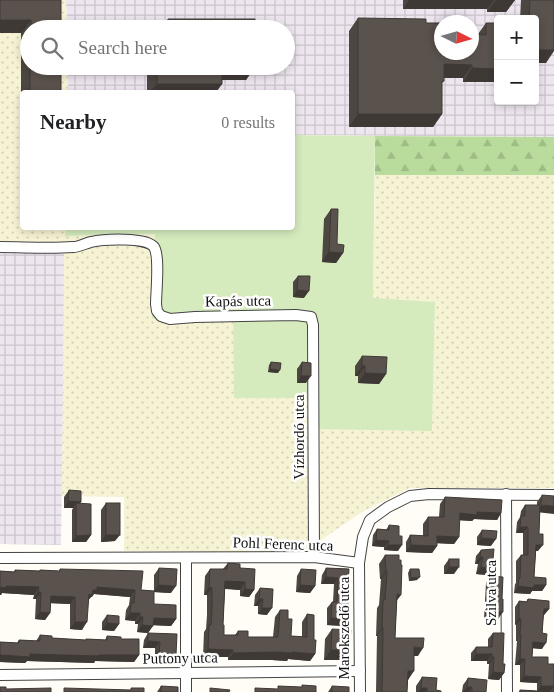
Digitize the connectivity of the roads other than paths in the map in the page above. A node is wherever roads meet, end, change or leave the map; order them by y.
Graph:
1 (0, 247) edge
2 (311, 316) joint
3 (506, 494) junction
4 (554, 495) edge
5 (314, 557) junction
6 (0, 558) edge
7 (186, 558) junction
8 (359, 563) junction
9 (360, 671) junction
10 (186, 673) junction
11 (0, 675) edge
12 (186, 692) edge
13 (360, 692) edge
14 (507, 692) edge

1 - 2 street, Kapás utca
2 - 5 street, Vízhordó utca
3 - 4 street
3 - 8 street
3 - 14 street, Szilva utca
5 - 7 street, Pohl Ferenc utca
5 - 8 street, Pohl Ferenc utca
6 - 7 street, Pohl Ferenc utca
7 - 10 street
8 - 9 street, Marokszedő utca
9 - 10 street, Puttony utca
9 - 13 street, Marokszedő utca
10 - 11 street, Puttony utca
10 - 12 street

